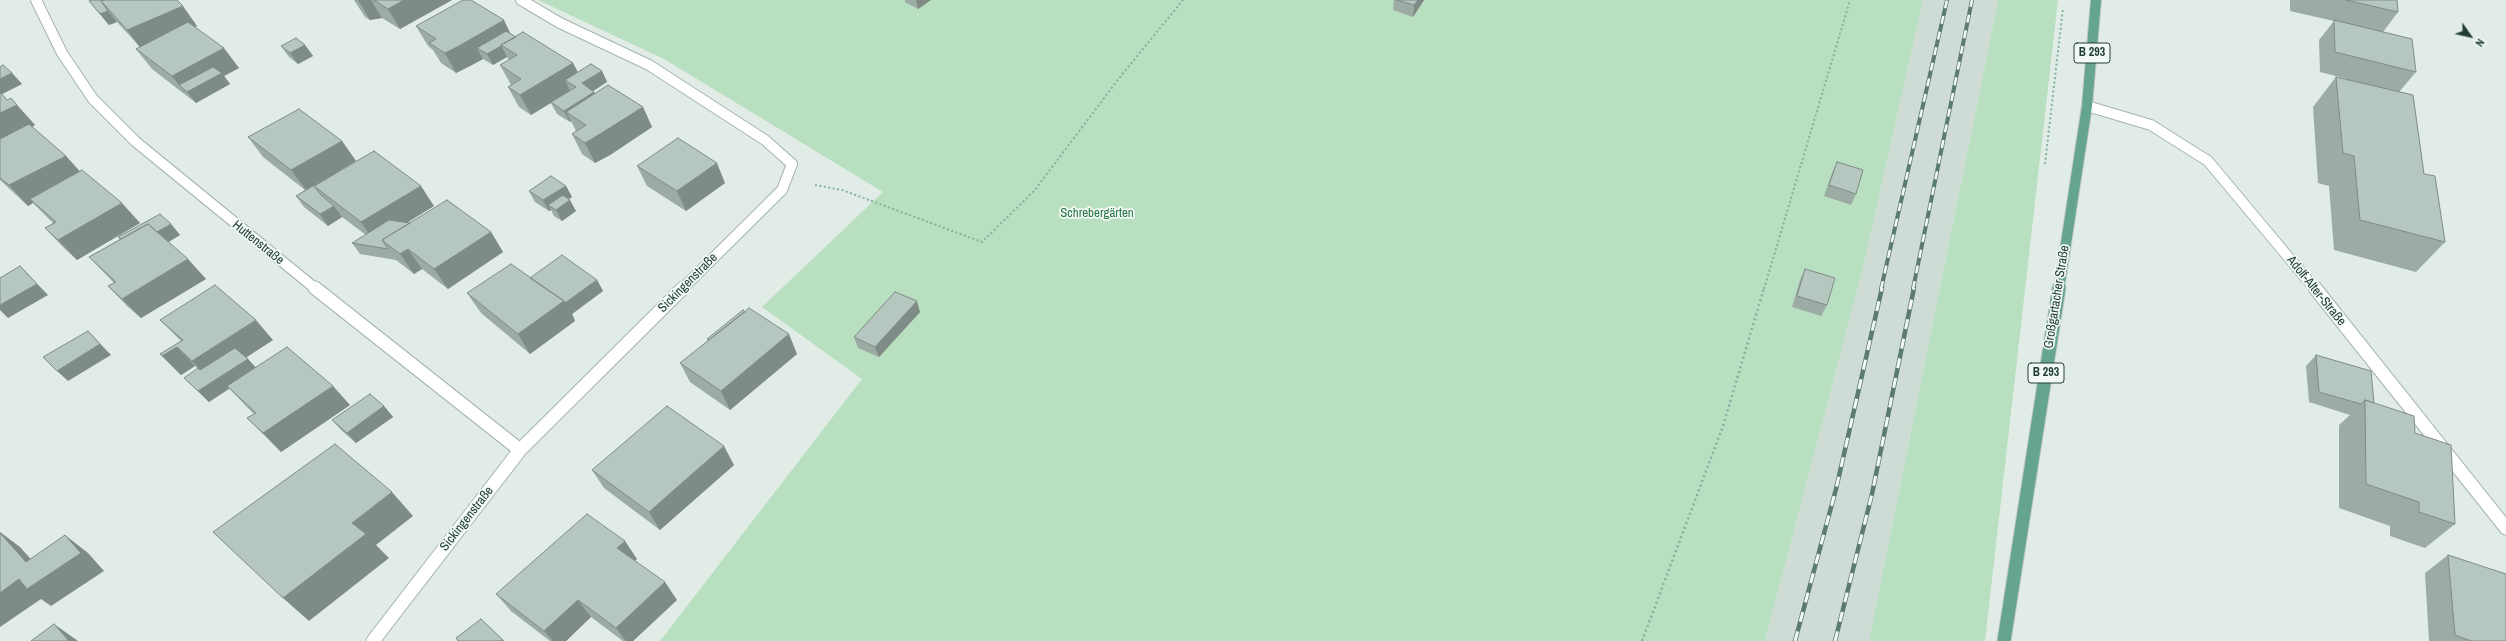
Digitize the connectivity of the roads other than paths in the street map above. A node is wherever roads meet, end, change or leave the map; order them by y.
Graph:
1 (36, 0) edge
2 (521, 0) edge
3 (2096, 0) edge
4 (2087, 106) junction
5 (520, 450) junction
6 (2506, 528) edge
7 (373, 641) edge
8 (2004, 641) edge

1 - 5 street, Huttenstraße
2 - 5 street, Sickingenstraße
3 - 4 main road, Großgartacher Straße / B 293
4 - 6 street, Adolf-Alter-Straße
4 - 8 main road, Großgartacher Straße / B 293
5 - 7 street, Sickingenstraße

